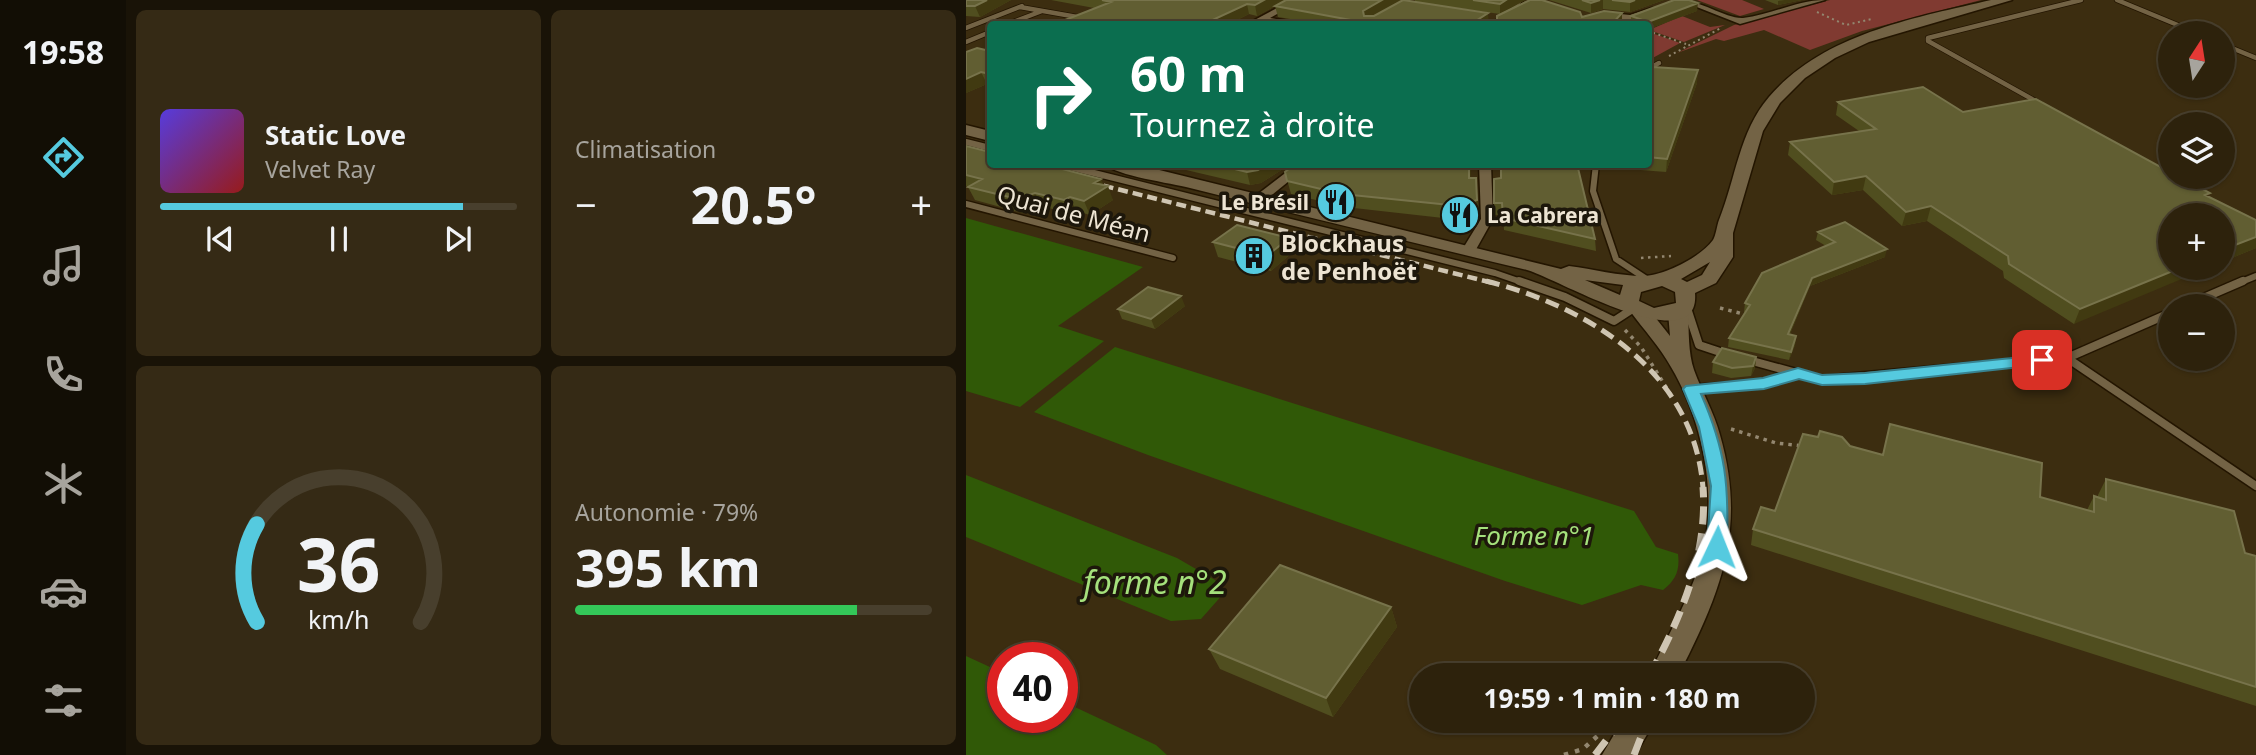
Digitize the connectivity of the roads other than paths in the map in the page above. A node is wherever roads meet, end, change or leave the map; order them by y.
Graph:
1 (1298, 0) edge
2 (1519, 0) edge
3 (1682, 0) edge
4 (1790, 0) edge
5 (1821, 0) edge
6 (2006, 0) edge
7 (2081, 0) edge
8 (2118, 0) edge
9 (1530, 4) edge
10 (1801, 5) junction
11 (1042, 11) junction
12 (1085, 19) edge
13 (1261, 19) junction
14 (1591, 19) edge
15 (1498, 20) edge
16 (1016, 21) edge
17 (1257, 21) edge
18 (1273, 21) edge
19 (2168, 21) edge
20 (966, 28) edge
21 (987, 33) edge
22 (966, 42) edge
23 (2235, 49) edge
24 (2256, 58) edge
25 (1659, 63) road end
26 (1652, 67) edge
27 (2047, 107) edge
28 (966, 130) edge
29 (987, 135) edge
30 (966, 142) edge
31 (987, 147) edge
32 (1074, 168) edge
33 (1137, 168) edge
34 (1300, 168) edge
35 (1485, 168) edge
36 (1596, 168) edge
37 (1258, 200) junction
38 (966, 204) edge
39 (1719, 244) junction
40 (1469, 250) junction
41 (1173, 258) dead end
42 (1546, 269) junction
43 (2256, 275) edge
44 (1651, 281) junction
45 (2212, 294) edge
46 (1683, 302) junction
47 (1636, 308) junction
48 (2158, 318) edge
49 (2067, 358) junction
50 (1798, 374) junction
51 (1683, 387) junction
52 (2256, 486) edge
53 (1670, 663) edge

1 - 13 street
2 - 15 street
3 - 10 street
3 - 14 street
4 - 10 street
5 - 10 street
6 - 39 main road
7 - 27 lane
8 - 19 lane
9 - 15 street
11 - 12 lane
11 - 16 lane
11 - 20 lane
13 - 17 street
13 - 18 street
21 - 22 lane
23 - 24 lane
25 - 26 lane
28 - 29 main road
30 - 31 lane
32 - 47 lane
33 - 37 main road
34 - 37 street
35 - 40 street
36 - 44 lane
37 - 40 main road
38 - 41 lane, Quai de Méan
39 - 44 main road
39 - 46 main road
40 - 42 main road
42 - 44 main road
42 - 47 main road
43 - 45 lane
44 - 46 main road
44 - 47 main road
46 - 47 main road
46 - 50 lane
46 - 51 street
47 - 51 street
48 - 49 lane
49 - 50 lane
49 - 52 lane
50 - 51 lane
51 - 53 street

